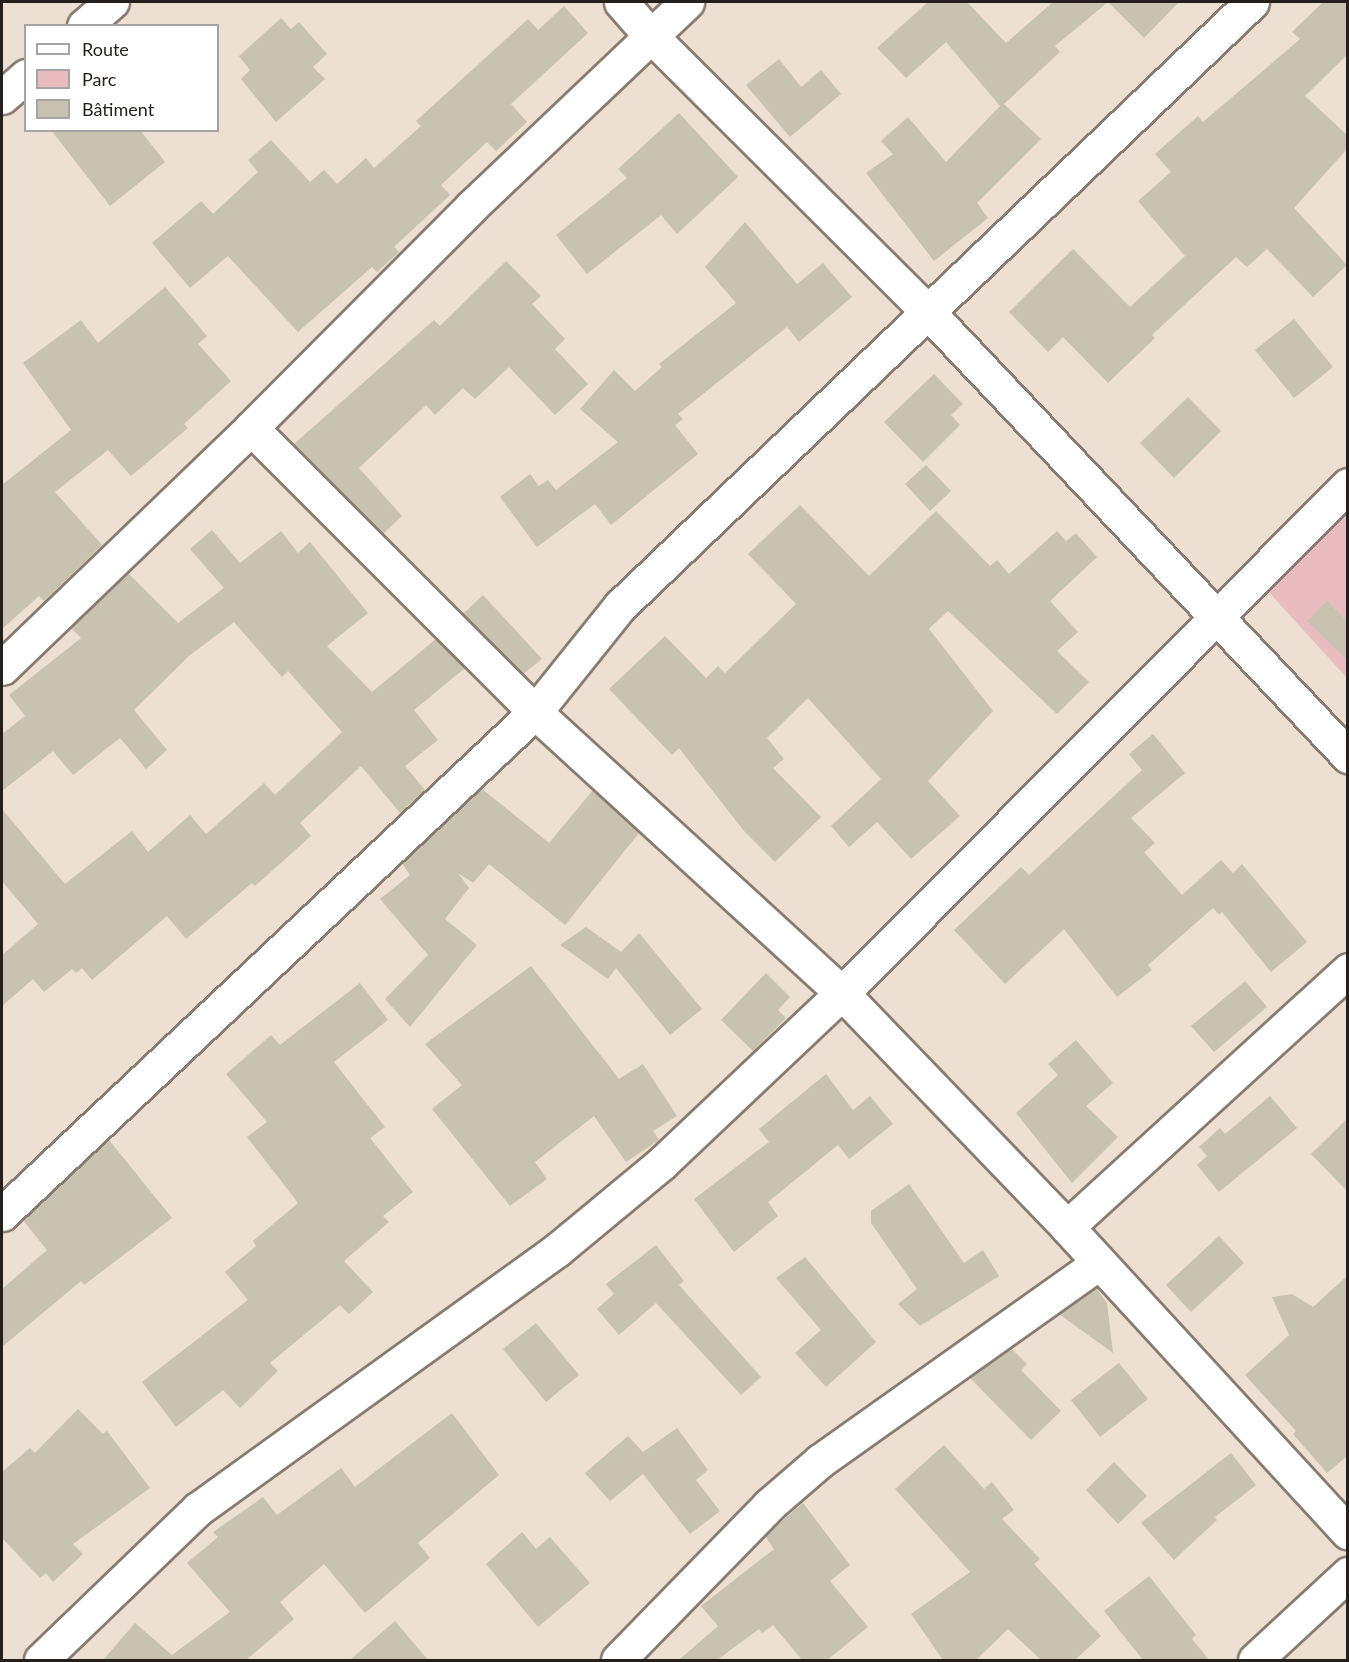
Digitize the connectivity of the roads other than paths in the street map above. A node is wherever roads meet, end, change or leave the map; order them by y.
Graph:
1 (112, 2) edge
2 (621, 2) edge
3 (687, 2) edge
4 (1252, 2) edge
5 (86, 24) edge
6 (649, 34) junction
7 (24, 78) edge
8 (2, 97) edge
9 (927, 311) junction
10 (251, 428) junction
11 (1347, 484) edge
12 (1214, 615) junction
13 (2, 668) edge
14 (535, 712) junction
15 (1347, 756) edge
16 (1347, 970) edge
17 (842, 993) junction
18 (2, 1214) edge
19 (1067, 1227) junction
20 (1099, 1263) junction
21 (1347, 1533) edge
22 (1347, 1574) edge
23 (41, 1660) edge
24 (618, 1660) edge
25 (1255, 1660) edge

1 - 5 street
2 - 6 street
3 - 6 street
4 - 9 street
6 - 9 street
6 - 10 street
7 - 8 street
9 - 12 street
9 - 14 street
10 - 13 street
10 - 14 street
11 - 12 street
12 - 15 street
12 - 17 street
14 - 17 street
14 - 18 street
16 - 19 street
17 - 19 street
17 - 23 street
19 - 20 street
20 - 21 street
20 - 24 street
22 - 25 street

